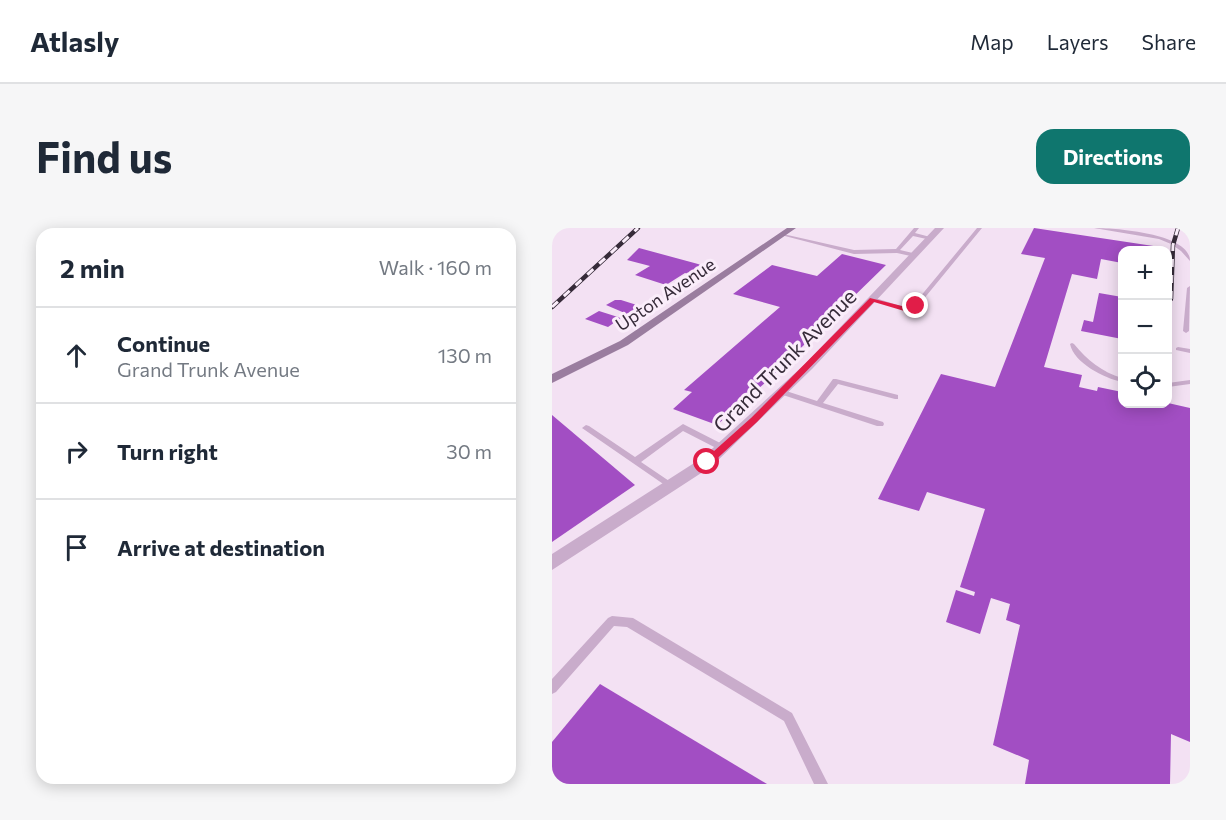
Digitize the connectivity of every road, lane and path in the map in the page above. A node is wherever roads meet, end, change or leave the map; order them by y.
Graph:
1 (557, 228) edge
2 (792, 228) edge
3 (917, 228) edge
4 (980, 228) edge
5 (1096, 228) edge
6 (552, 233) edge
7 (936, 233) edge
8 (912, 234) junction
9 (783, 235) junction
10 (897, 250) junction
11 (915, 255) junction
12 (1190, 260) edge
13 (1190, 288) edge
14 (872, 299) junction
15 (1186, 331) dead end
16 (1072, 345) dead end
17 (1178, 349) dead end
18 (1190, 351) edge
19 (1118, 378) edge
20 (552, 379) edge
21 (1190, 382) edge
22 (1172, 384) edge
23 (783, 392) junction
24 (895, 397) dead end
25 (818, 404) junction
26 (880, 424) dead end
27 (586, 428) dead end
28 (723, 448) junction
29 (636, 461) junction
30 (672, 487) junction
31 (552, 562) edge
32 (552, 688) edge
33 (821, 784) edge

1 - 6 main road
2 - 9 street, Upton Avenue
3 - 8 lane
4 - 14 lane
5 - 12 lane
7 - 8 lane
7 - 11 street, Grand Trunk Avenue
8 - 10 lane
9 - 10 lane
9 - 20 street, Upton Avenue
10 - 11 lane
11 - 14 street, Grand Trunk Avenue
13 - 15 lane
14 - 23 street, Grand Trunk Avenue
16 - 19 lane
17 - 18 lane
21 - 22 lane
23 - 25 lane
23 - 28 street, Grand Trunk Avenue
24 - 25 lane
25 - 26 lane
27 - 29 lane
28 - 29 lane
28 - 30 street, Grand Trunk Avenue
29 - 30 lane
30 - 31 street, Grand Trunk Avenue
32 - 33 lane

